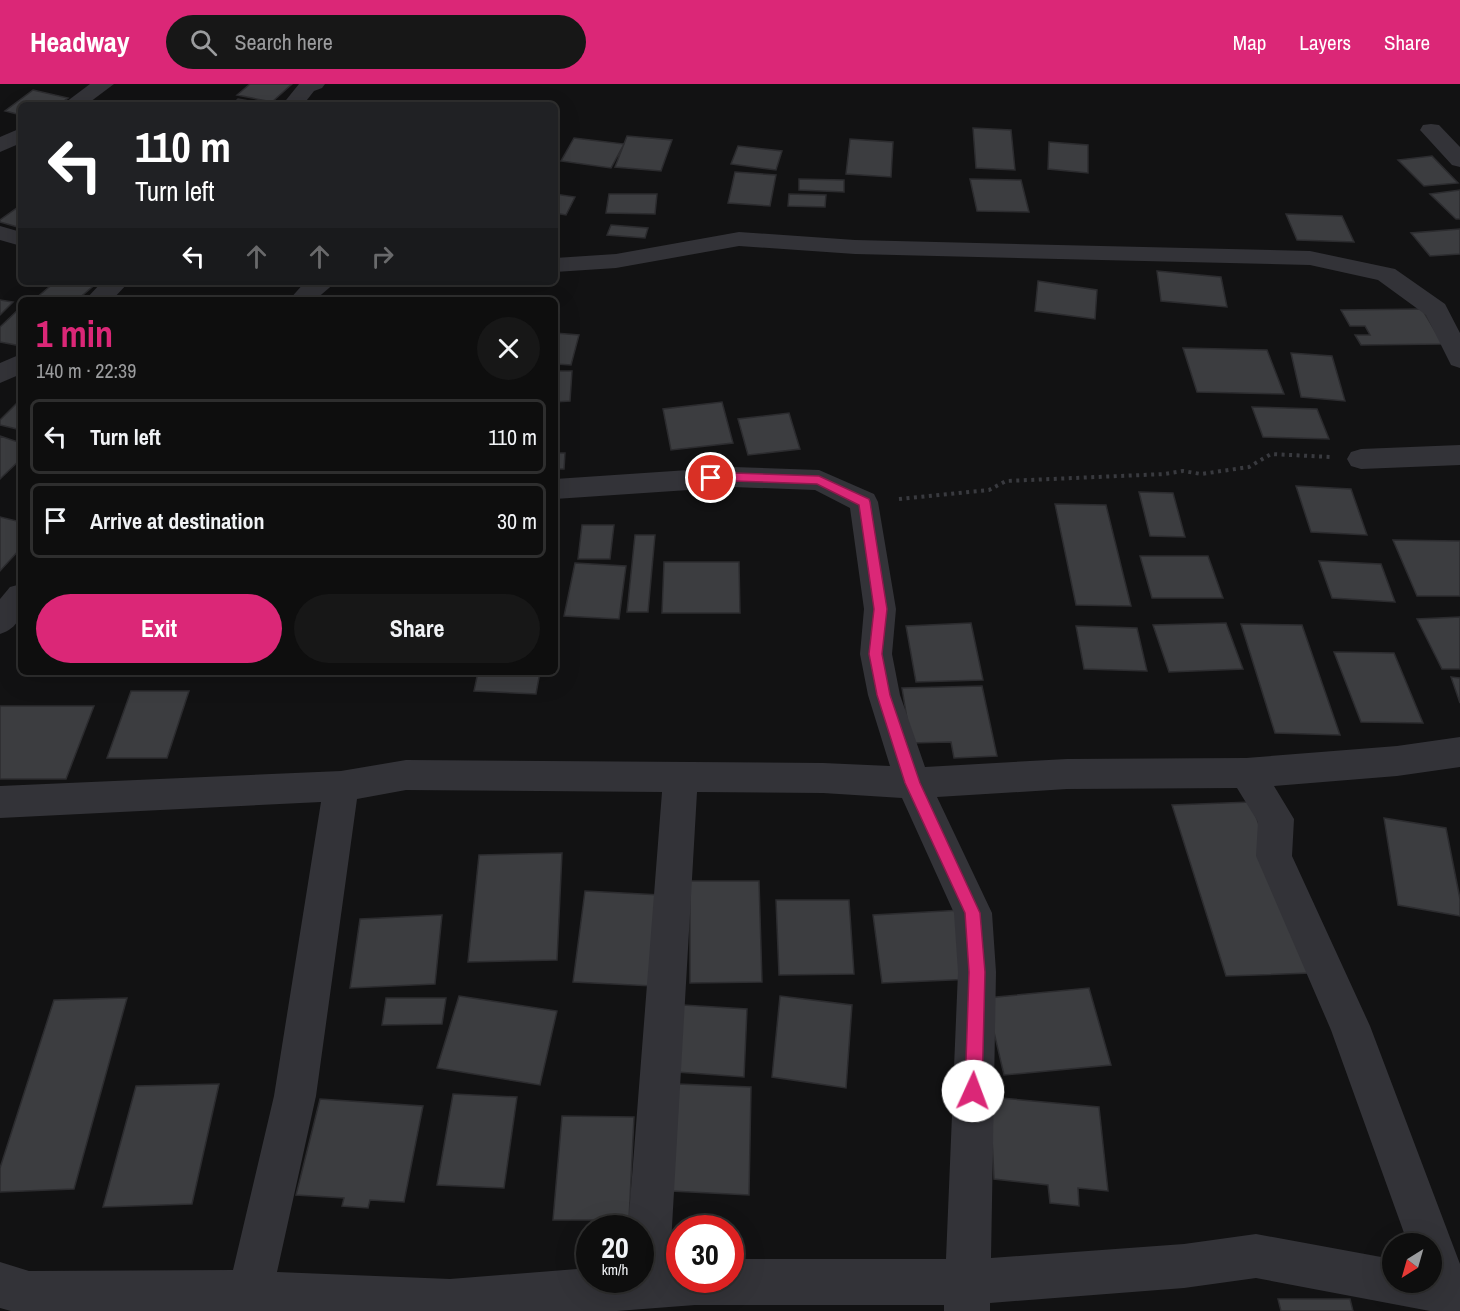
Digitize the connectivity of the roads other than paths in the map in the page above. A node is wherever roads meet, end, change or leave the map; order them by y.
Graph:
1 (105, 84) edge
2 (315, 84) edge
3 (77, 102) edge
4 (294, 102) edge
5 (1431, 130) dead end
6 (18, 136) edge
7 (0, 147) edge
8 (1460, 160) edge
9 (0, 233) edge
10 (18, 238) edge
11 (558, 265) edge
12 (114, 285) edge
13 (316, 285) edge
14 (100, 297) edge
15 (304, 297) edge
16 (1460, 359) edge
17 (18, 365) edge
18 (0, 374) edge
19 (1460, 455) edge
20 (1361, 459) road end
21 (558, 489) edge
22 (18, 600) edge
23 (0, 621) edge
24 (1460, 752) edge
25 (1246, 773) junction
26 (681, 777) junction
27 (912, 783) junction
28 (341, 786) junction
29 (0, 802) edge
30 (651, 1215) edge
31 (1382, 1280) edge
32 (654, 1285) edge
33 (576, 1292) edge
34 (250, 1293) junction
35 (1433, 1293) edge
36 (967, 1296) edge
37 (15, 1297) edge
38 (1455, 1299) edge

1 - 3 street
2 - 4 street
5 - 8 street
6 - 7 street
9 - 10 street
11 - 16 street
12 - 14 street
13 - 15 street
17 - 18 street
19 - 20 street
21 - 27 street
22 - 23 street
24 - 25 street
25 - 27 street
25 - 38 street
26 - 27 street
26 - 28 street
26 - 30 street
27 - 36 street
28 - 29 street
28 - 34 street
31 - 36 street
32 - 36 street
33 - 34 street
34 - 37 street
35 - 38 street

